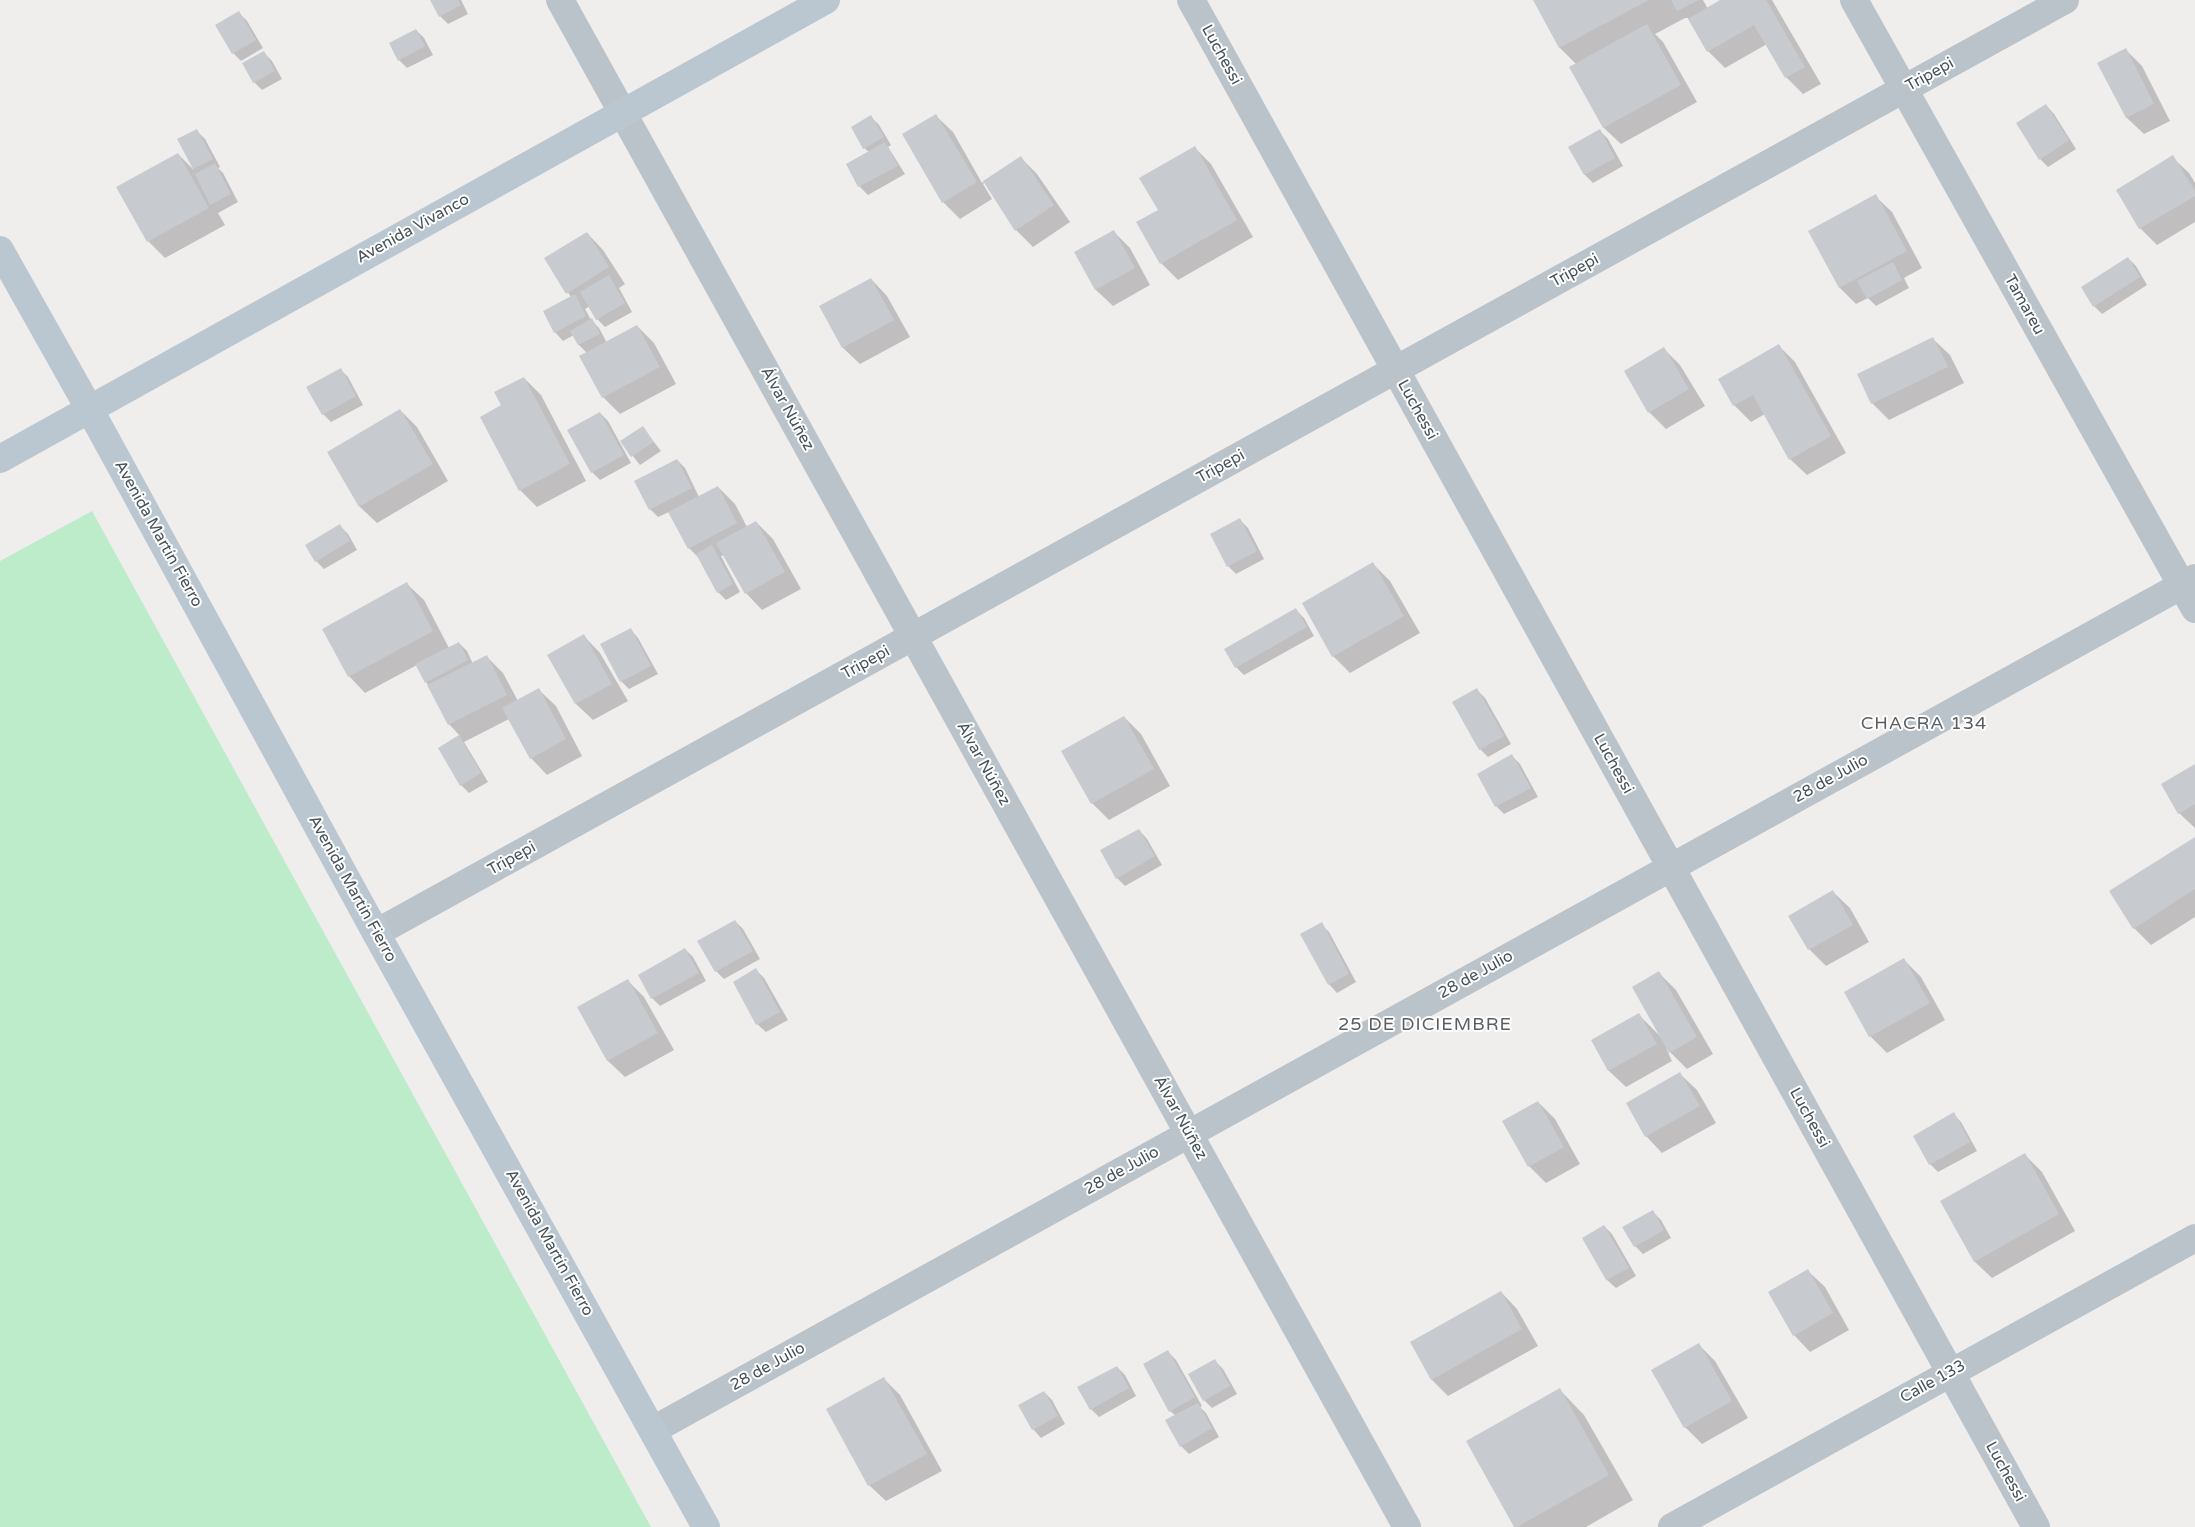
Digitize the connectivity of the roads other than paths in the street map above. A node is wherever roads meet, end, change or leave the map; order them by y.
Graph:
1 (560, 0) edge
2 (826, 0) edge
3 (1191, 0) edge
4 (1854, 0) edge
5 (2065, 0) edge
6 (1903, 90) junction
7 (622, 112) junction
8 (0, 250) edge
9 (1395, 371) junction
10 (90, 410) junction
11 (0, 459) edge
12 (2188, 581) edge
13 (2195, 609) edge
14 (913, 637) junction
15 (1670, 868) junction
16 (376, 933) junction
17 (1189, 1134) junction
18 (2195, 1238) edge
19 (1950, 1373) junction
20 (653, 1430) junction
21 (706, 1527) edge
22 (1408, 1527) edge
23 (1672, 1527) edge
24 (2036, 1527) edge

1 - 7 street, Álvar Núñez
2 - 7 main road, Avenida Vivanco
3 - 9 street, Luchessi
4 - 6 street, Tamareu
5 - 6 street, Tripepi
6 - 9 street, Tripepi
6 - 12 street, Tamareu
7 - 10 main road, Avenida Vivanco
7 - 14 street, Álvar Núñez
8 - 10 main road, Avenida Martín Fierro
9 - 14 street, Tripepi
9 - 15 street, Luchessi
10 - 11 main road, Avenida Vivanco
10 - 16 main road, Avenida Martín Fierro
12 - 13 street, Tamareu
12 - 15 street, 28 de Julio
14 - 16 street, Tripepi
14 - 17 street, Álvar Núñez
15 - 17 street, 28 de Julio
15 - 19 street, Luchessi
16 - 20 main road, Avenida Martín Fierro
17 - 20 street, 28 de Julio
17 - 22 street, Álvar Núñez
18 - 19 street, Calle 133
19 - 23 street, Calle 133
19 - 24 street, Luchessi
20 - 21 main road, Avenida Martín Fierro

